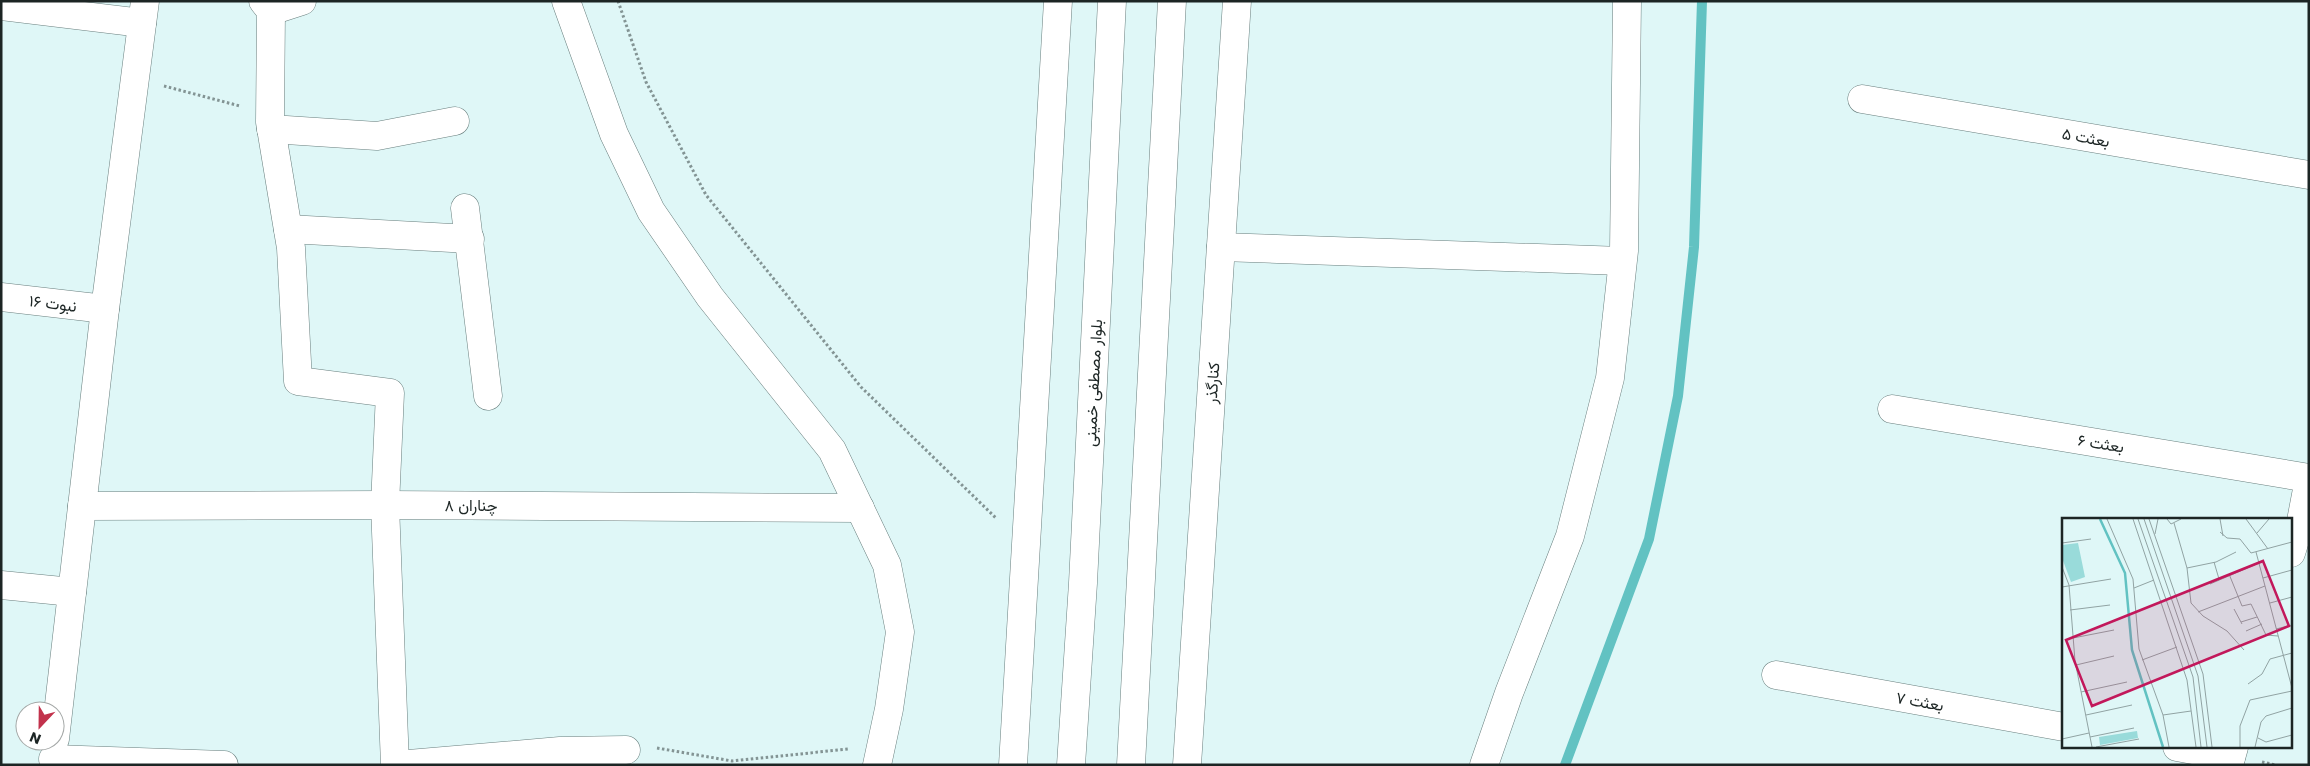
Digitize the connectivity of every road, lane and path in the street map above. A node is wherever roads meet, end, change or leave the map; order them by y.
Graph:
1 (302, 1) edge
2 (566, 1) edge
3 (618, 1) edge
4 (1058, 1) edge
5 (1112, 1) edge
6 (1172, 1) edge
7 (1237, 1) edge
8 (1627, 1) edge
9 (1, 6) edge
10 (267, 6) edge
11 (143, 12) edge
12 (135, 78) junction
13 (1862, 99) dead end
14 (455, 121) dead end
15 (271, 122) junction
16 (2309, 175) edge
17 (465, 208) dead end
18 (288, 229) junction
19 (470, 239) junction
20 (1221, 247) junction
21 (1622, 261) junction
22 (1, 297) edge
23 (105, 309) junction
24 (488, 396) dead end
25 (1892, 409) dead end
26 (2309, 478) edge
27 (384, 505) junction
28 (82, 506) junction
29 (860, 508) junction
30 (1026, 548) junction
31 (2292, 550) edge
32 (1, 584) edge
33 (72, 592) junction
34 (1776, 675) dead end
35 (60, 701) edge
36 (2062, 727) edge
37 (2183, 748) edge
38 (626, 750) joint
39 (54, 751) edge
40 (879, 755) edge
41 (2232, 756) edge
42 (515, 760) edge
43 (224, 765) edge
44 (396, 765) edge
45 (1013, 765) edge
46 (1071, 765) edge
47 (1131, 765) edge
48 (1187, 765) edge
49 (1484, 765) edge

1 - 10 street
2 - 29 street
3 - 30 path
4 - 30 street
5 - 46 street, بلوار مصطفی خمینی
6 - 47 street
7 - 20 street, کنارگذر
8 - 21 street
9 - 11 street
10 - 15 street
11 - 12 street
12 - 15 path
12 - 23 street
13 - 16 street, بعثت ۵
14 - 15 street
15 - 18 street
17 - 19 street
18 - 19 street
18 - 27 street
19 - 24 street
20 - 21 street
20 - 48 street, کنارگذر
21 - 49 street
22 - 23 street, نبوت ۱۶
23 - 28 street
25 - 26 street, بعثت ۶
26 - 31 street
27 - 28 street, چناران ۸
27 - 29 street, چناران ۸
27 - 44 street
28 - 33 street
29 - 40 street
30 - 45 street
32 - 33 street
33 - 35 street
34 - 36 street, بعثت ۷
37 - 41 street
38 - 40 path
38 - 42 street
39 - 43 street
42 - 44 street

